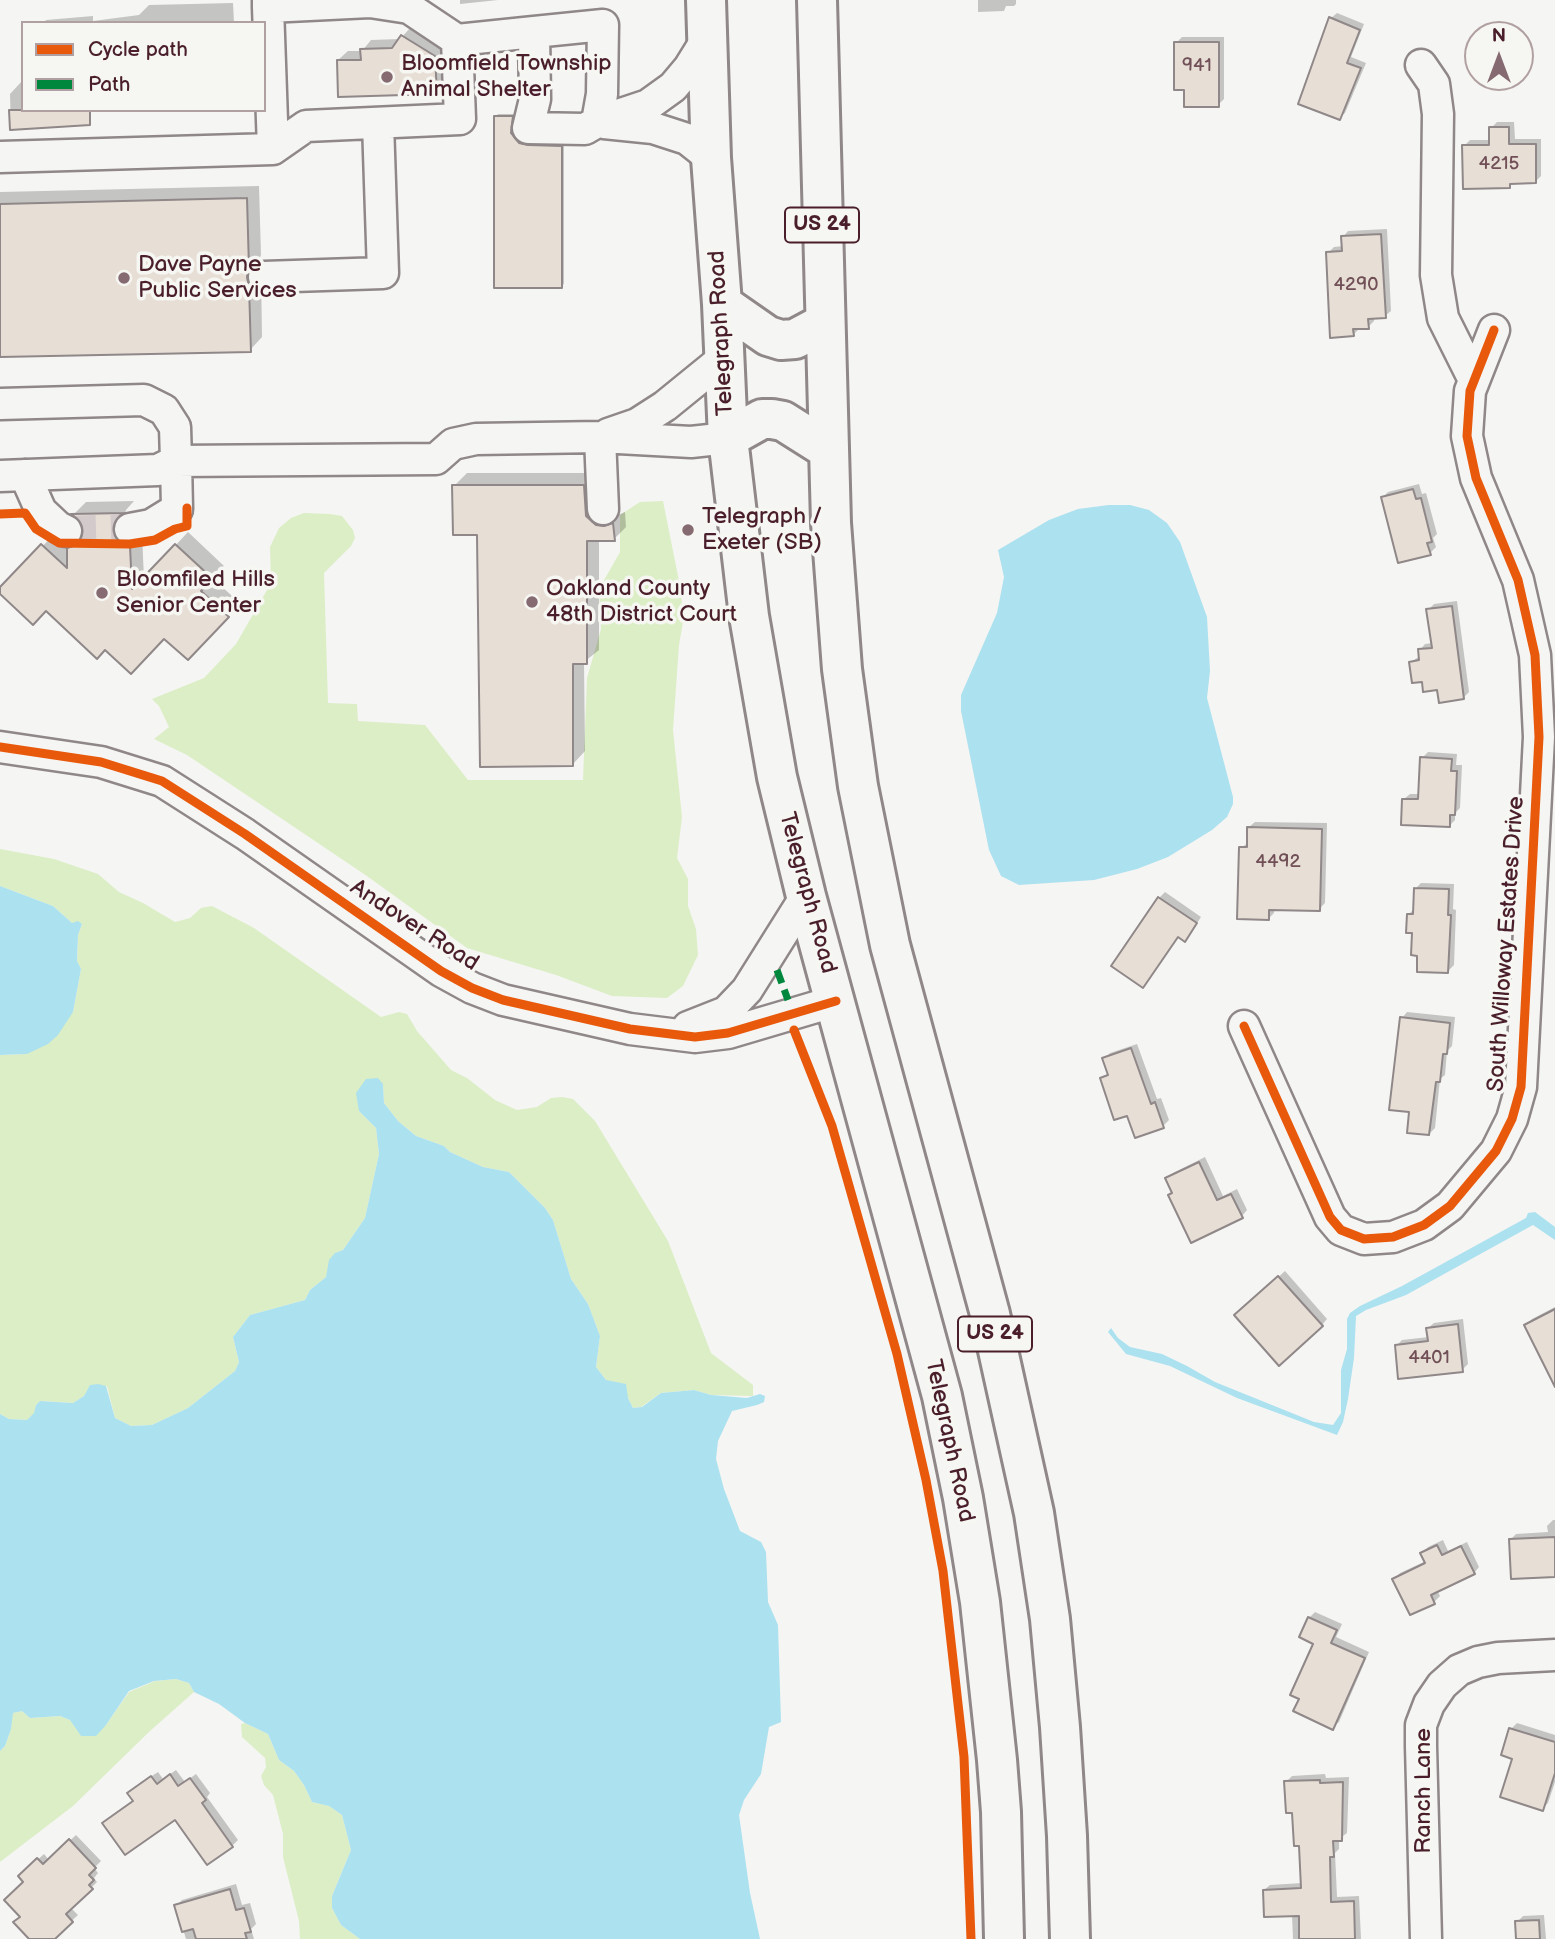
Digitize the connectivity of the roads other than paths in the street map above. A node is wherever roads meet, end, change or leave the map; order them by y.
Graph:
1 (706, 0) edge
2 (817, 0) edge
3 (268, 3) edge
4 (534, 32) junction
5 (707, 38) junction
6 (457, 40) junction
7 (1421, 65) dead end
8 (597, 122) junction
9 (378, 123) junction
10 (273, 149) junction
11 (0, 157) edge
12 (711, 158) junction
13 (264, 277) dead end
14 (722, 304) junction
15 (825, 323) junction
16 (1494, 330) dead end
17 (724, 358) junction
18 (1474, 380) junction
19 (0, 404) edge
20 (600, 437) junction
21 (728, 438) junction
22 (829, 450) junction
23 (176, 461) junction
24 (13, 475) edge
25 (603, 509) dead end
26 (130, 529) tunnel mouth
27 (66, 531) tunnel mouth
28 (1547, 738) edge
29 (0, 747) edge
30 (806, 896) junction
31 (836, 1001) junction
32 (1244, 1026) dead end
33 (671, 1032) junction
34 (1555, 1655) edge
35 (1004, 1939) edge
36 (1070, 1939) edge
37 (1426, 1939) edge

1 - 5 highway, Telegraph Road / US 24
2 - 15 highway, US 24
3 - 6 street
3 - 10 street
4 - 6 street
4 - 8 street
4 - 8 street
5 - 8 street
5 - 12 highway, Telegraph Road / US 24
6 - 9 street
7 - 18 street
8 - 12 street
9 - 10 street
9 - 13 street
10 - 11 street
12 - 14 highway, Telegraph Road / US 24
14 - 15 highway
14 - 17 highway, Telegraph Road / US 24
15 - 22 highway, US 24
16 - 18 street, South Willoway Estates Drive
17 - 20 street
17 - 21 highway, Telegraph Road / US 24
18 - 28 street, South Willoway Estates Drive
19 - 23 street
20 - 21 street
20 - 23 street
20 - 25 street
21 - 22 highway
21 - 30 highway, Telegraph Road / US 24
22 - 36 highway, US 24
23 - 24 street
23 - 26 street
24 - 27 street
28 - 32 street, South Willoway Estates Drive
29 - 33 street, Andover Road
30 - 31 highway, Telegraph Road / US 24
30 - 33 street, Andover Road
31 - 33 street, Andover Road
31 - 35 highway, Telegraph Road / US 24
34 - 37 street, Ranch Lane

